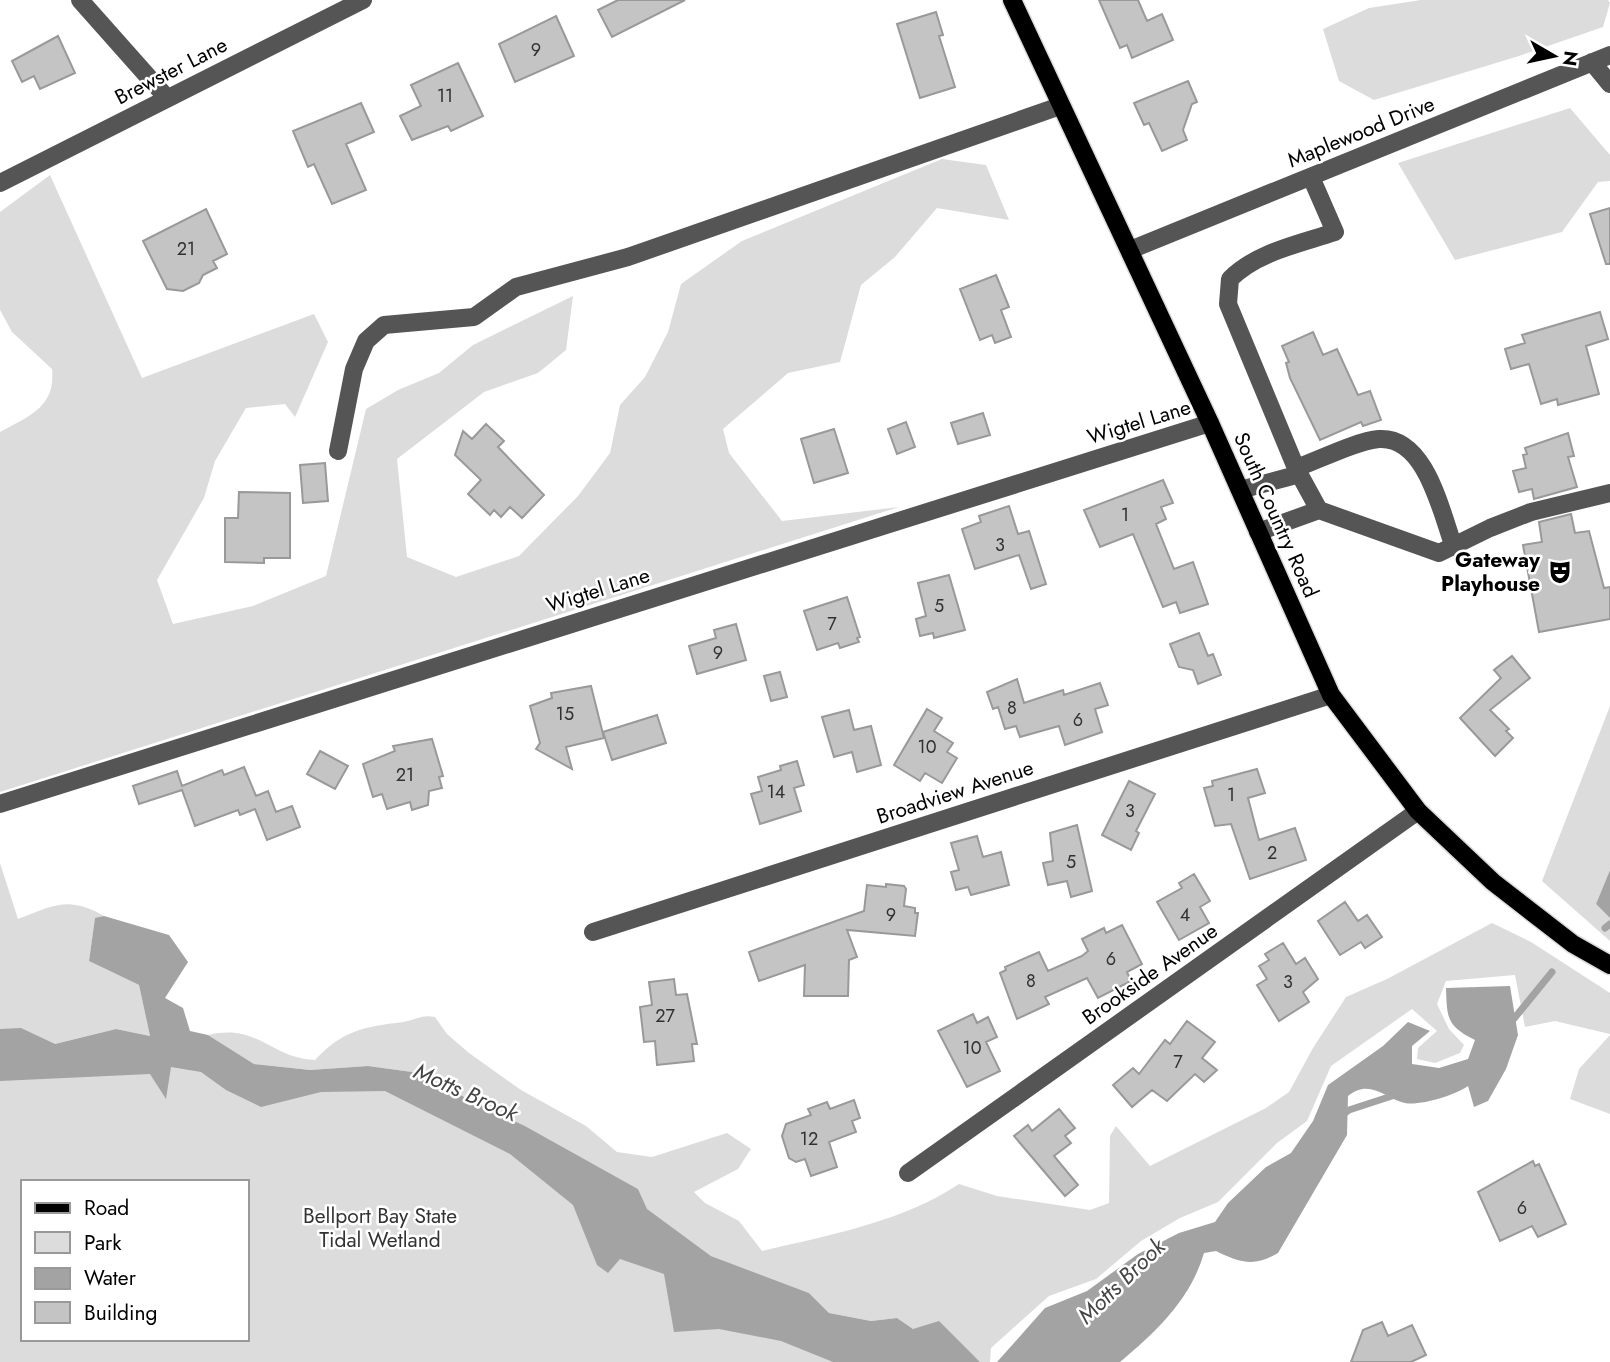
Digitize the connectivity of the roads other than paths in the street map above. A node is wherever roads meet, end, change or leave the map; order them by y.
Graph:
1 (80, 0) edge
2 (363, 0) edge
3 (1012, 0) edge
4 (1610, 55) edge
5 (1592, 62) junction
6 (1610, 84) edge
7 (167, 98) junction
8 (1060, 106) junction
9 (1311, 177) junction
10 (0, 183) edge
11 (1130, 250) junction
12 (1210, 423) junction
13 (338, 451) dead end
14 (1298, 471) junction
15 (1240, 490) junction
16 (1610, 493) edge
17 (1319, 510) junction
18 (1258, 532) junction
19 (1454, 547) junction
20 (1331, 695) junction
21 (0, 804) edge
22 (1418, 811) junction
23 (593, 932) dead end
24 (1610, 965) edge
25 (908, 1173) dead end

1 - 7 street
2 - 7 street, Brewster Lane
3 - 8 main road, South Country Road
4 - 5 street, Maplewood Drive
5 - 6 street
5 - 9 street, Maplewood Drive
7 - 10 street, Brewster Lane
8 - 11 main road, South Country Road
8 - 13 street
9 - 11 street, Maplewood Drive
9 - 14 street
11 - 12 main road, South Country Road
12 - 15 main road, South Country Road
12 - 21 street, Wigtel Lane
14 - 15 street
14 - 17 street
14 - 19 street
15 - 18 main road, South Country Road
16 - 19 street
17 - 18 street
17 - 19 street
18 - 20 main road, South Country Road
20 - 22 main road, South Country Road
20 - 23 street, Broadview Avenue
22 - 24 main road, South Country Road
22 - 25 street, Brookside Avenue

